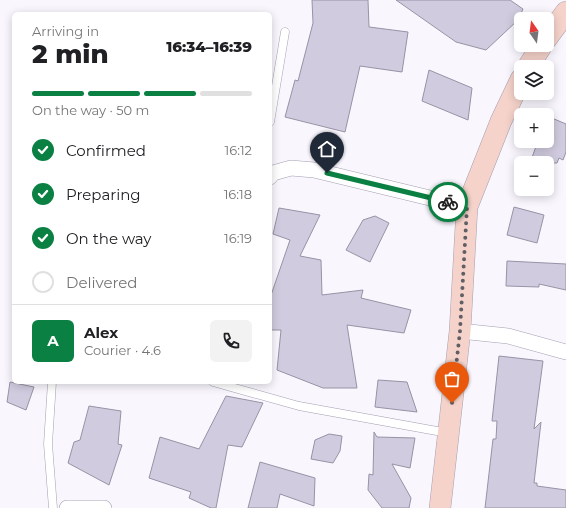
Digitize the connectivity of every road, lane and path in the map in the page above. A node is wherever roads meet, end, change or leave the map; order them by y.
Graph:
1 (566, 12) edge
2 (554, 28) edge
3 (285, 32) dead end
4 (514, 94) edge
5 (272, 110) edge
6 (272, 171) edge
7 (467, 207) junction
8 (460, 331) junction
9 (566, 352) edge
10 (52, 384) edge
11 (220, 384) edge
12 (448, 433) junction
13 (53, 508) edge
14 (68, 508) edge
15 (104, 508) edge
16 (440, 508) edge

1 - 2 street
3 - 5 lane
4 - 7 street
6 - 7 street
7 - 8 street
8 - 9 street
8 - 12 street
10 - 13 lane
11 - 12 lane
12 - 16 street
14 - 15 street

